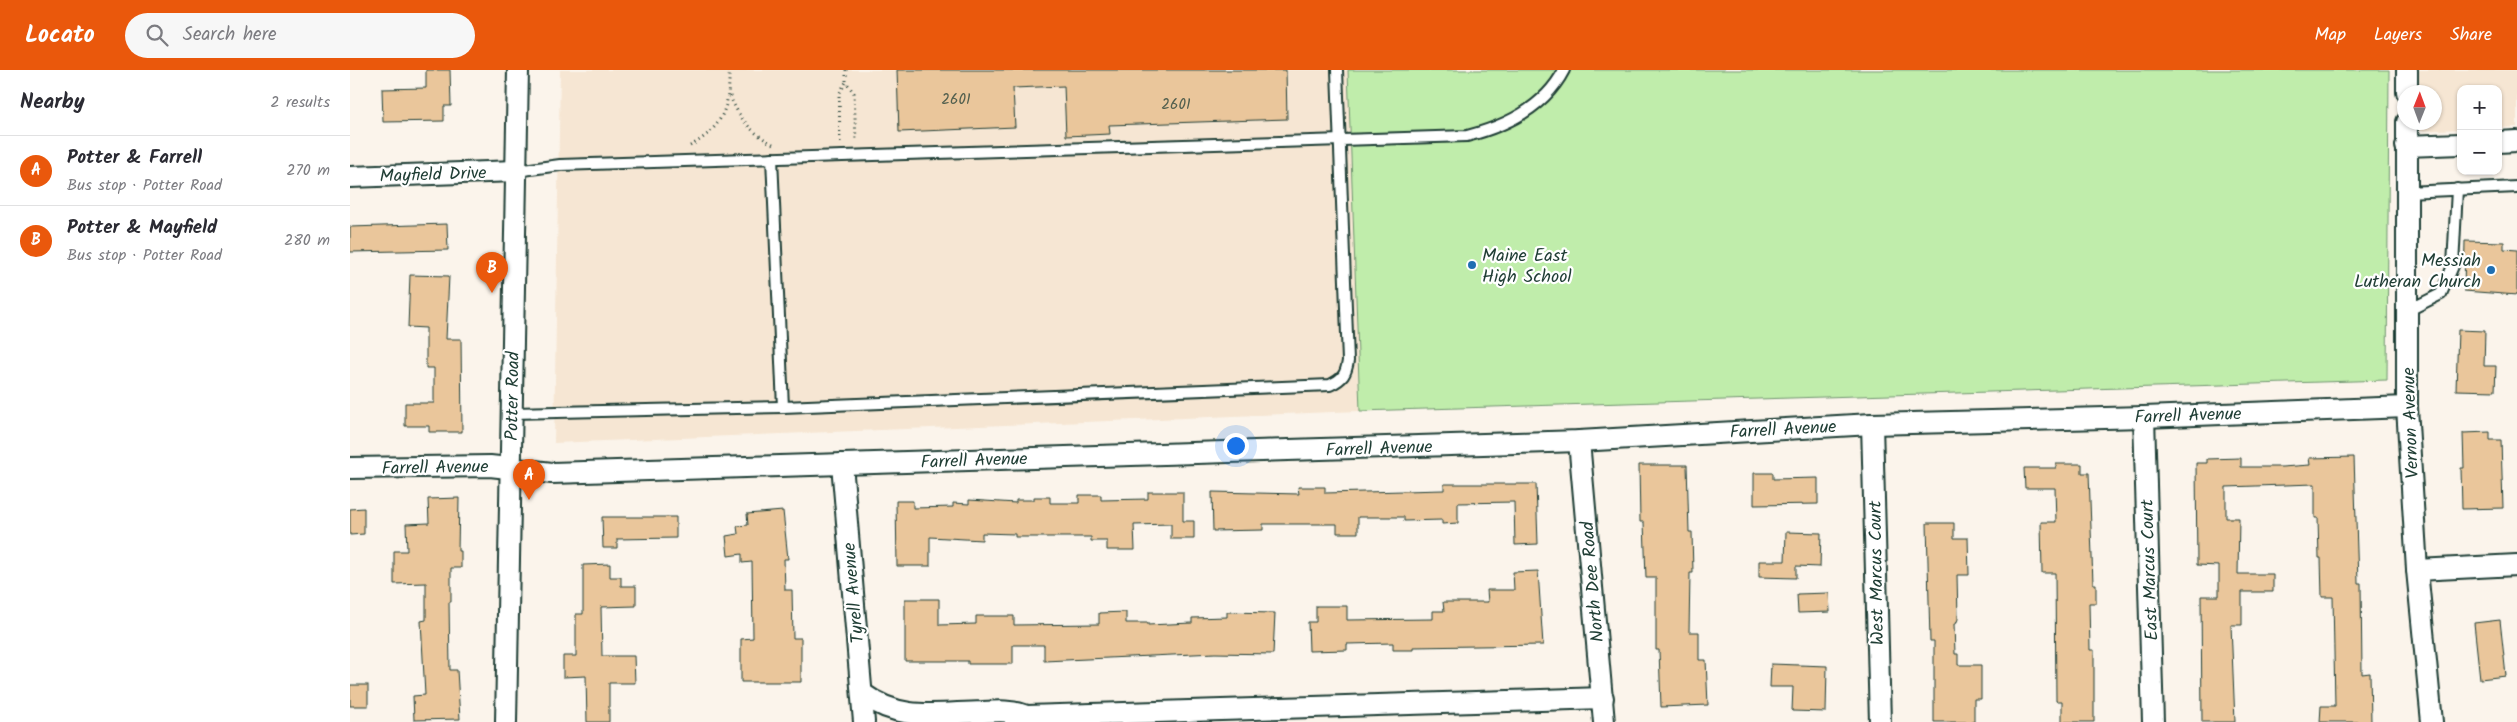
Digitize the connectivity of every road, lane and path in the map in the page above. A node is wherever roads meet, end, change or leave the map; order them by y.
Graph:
1 (518, 70) edge
2 (729, 70) edge
3 (846, 70) edge
4 (1337, 70) edge
5 (1564, 70) edge
6 (2408, 70) edge
7 (846, 82) junction
8 (2407, 85) edge
9 (730, 96) junction
10 (2407, 130) edge
11 (1339, 140) junction
12 (856, 141) dead end
13 (2517, 141) edge
14 (840, 142) dead end
15 (2502, 142) edge
16 (774, 144) dead end
17 (2457, 144) edge
18 (2406, 146) junction
19 (689, 147) dead end
20 (772, 158) junction
21 (516, 171) junction
22 (350, 177) edge
23 (2517, 187) edge
24 (2457, 190) junction
25 (2406, 192) junction
26 (2407, 311) junction
27 (2407, 406) junction
28 (783, 407) junction
29 (512, 413) junction
30 (2144, 417) junction
31 (1872, 424) junction
32 (1579, 442) junction
33 (842, 464) junction
34 (350, 468) edge
35 (510, 468) junction
36 (2517, 565) edge
37 (2418, 570) junction
38 (862, 694) junction
39 (1603, 698) junction
40 (1021, 719) edge
41 (506, 722) edge
42 (864, 722) edge
43 (1604, 722) edge
44 (1880, 722) edge
45 (2153, 722) edge
46 (2432, 722) edge

1 - 21 street, Potter Road
2 - 9 path
3 - 7 path
4 - 11 lane
5 - 11 lane
6 - 8 street
7 - 12 path
7 - 14 path
9 - 16 path
9 - 19 path
10 - 18 street, Vernon Avenue
11 - 20 lane
11 - 28 lane
13 - 15 street
17 - 18 street
18 - 25 street, Vernon Avenue
20 - 21 lane
20 - 28 lane
21 - 22 street, Mayfield Drive
21 - 29 street, Potter Road
23 - 24 lane
24 - 25 lane
24 - 26 lane
25 - 26 street, Vernon Avenue
26 - 27 street, Vernon Avenue
27 - 30 street, Farrell Avenue
27 - 37 street, Vernon Avenue
28 - 29 lane
29 - 35 street, Potter Road
30 - 31 street, Farrell Avenue
30 - 45 street, East Marcus Court
31 - 32 street, Farrell Avenue
31 - 44 street, West Marcus Court
32 - 33 street, Farrell Avenue
32 - 39 street, North Dee Road
33 - 35 street, Farrell Avenue
33 - 38 street, Tyrell Avenue
34 - 35 street, Farrell Avenue
35 - 41 street, Potter Road
36 - 37 street
37 - 46 street, Vernon Avenue
38 - 40 street
38 - 42 street, Tyrell Avenue
39 - 40 street
39 - 43 street, North Dee Road

